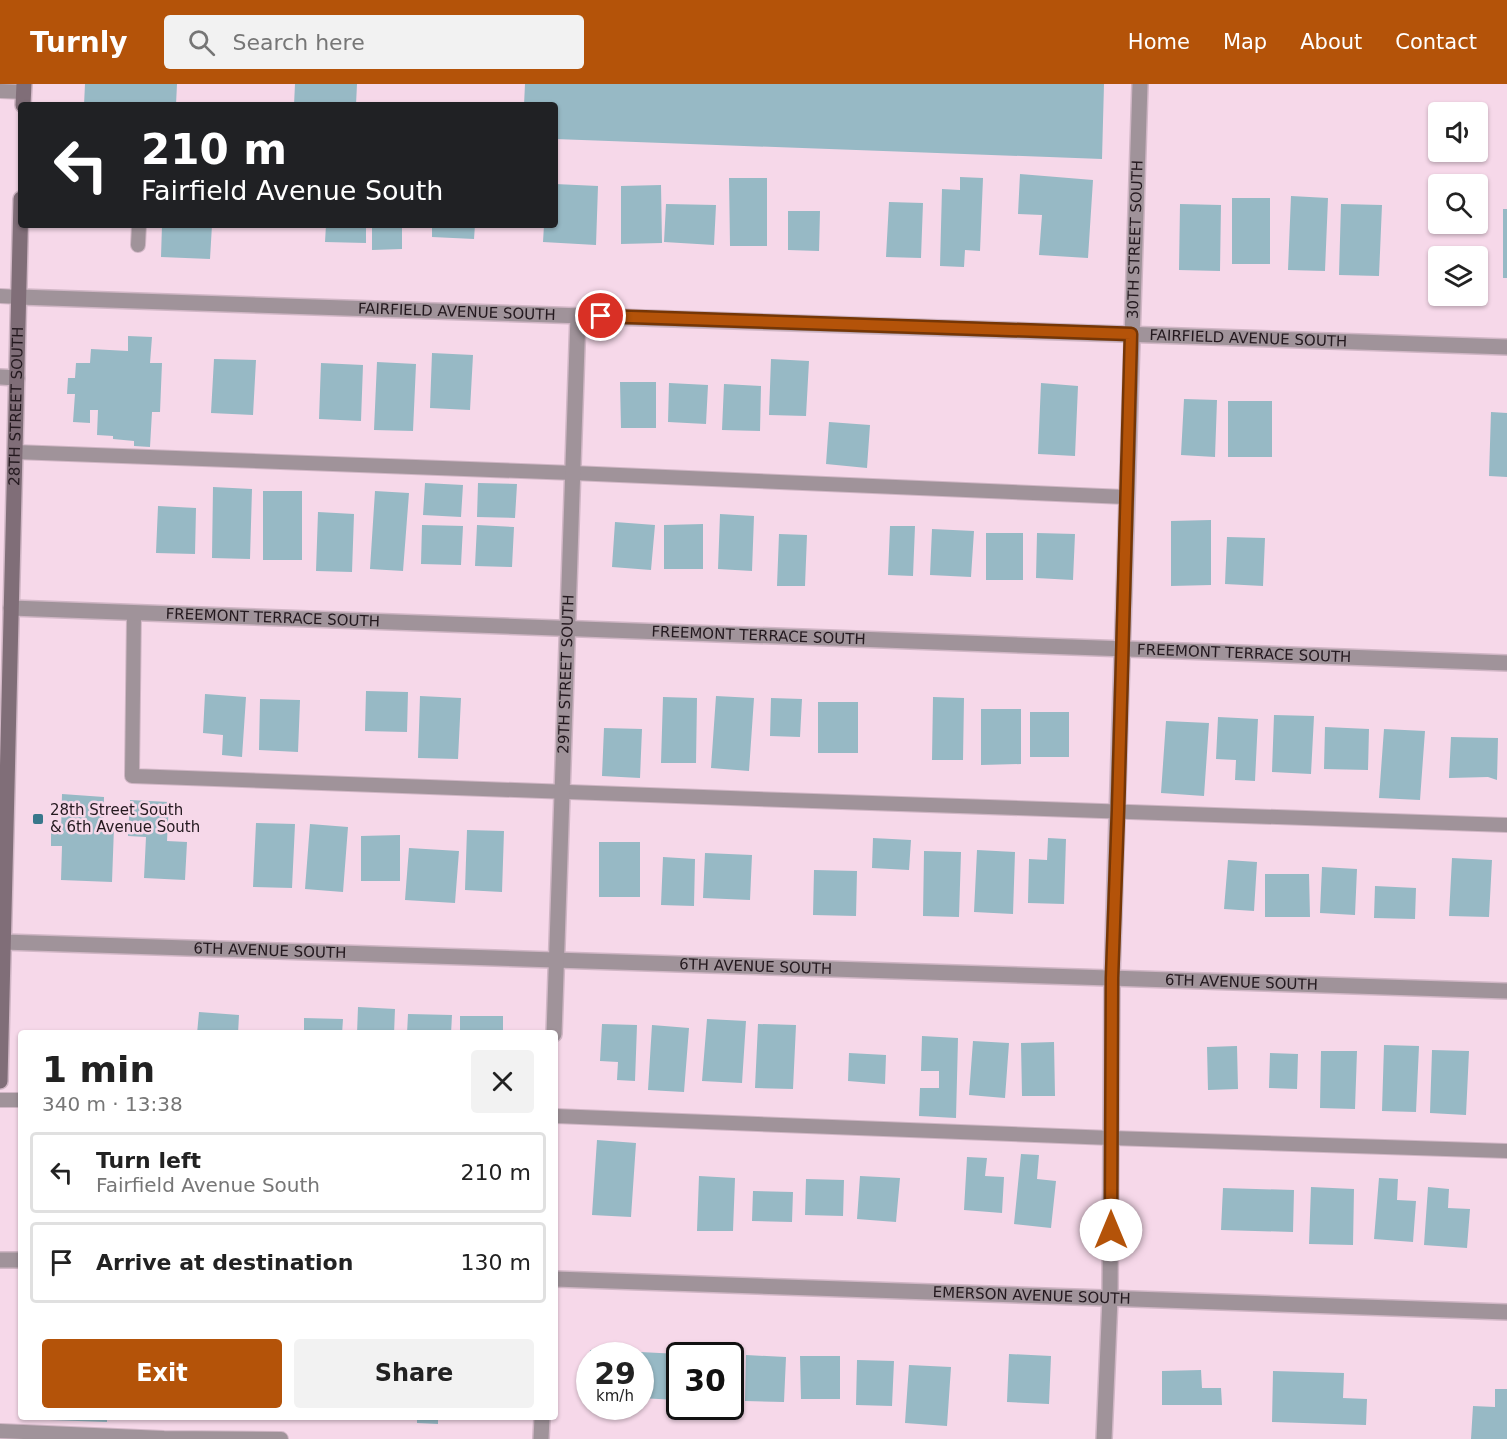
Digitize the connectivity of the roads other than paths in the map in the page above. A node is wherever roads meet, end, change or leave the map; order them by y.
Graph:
1 (1140, 84) edge
2 (0, 91) edge
3 (24, 94) edge
4 (20, 228) edge
5 (139, 228) edge
6 (138, 245) dead end
7 (0, 296) edge
8 (19, 297) junction
9 (578, 316) junction
10 (1131, 334) junction
11 (1507, 347) edge
12 (0, 377) edge
13 (16, 378) junction
14 (15, 452) junction
15 (573, 473) junction
16 (1125, 498) junction
17 (11, 608) junction
18 (134, 613) junction
19 (568, 628) junction
20 (1122, 649) junction
21 (1507, 663) edge
22 (562, 794) junction
23 (3, 799) edge
24 (1118, 810) junction
25 (1507, 825) edge
26 (3, 942) junction
27 (557, 960) junction
28 (1112, 978) junction
29 (1507, 991) edge
30 (554, 1030) edge
31 (0, 1082) edge
32 (0, 1100) edge
33 (18, 1100) edge
34 (558, 1116) edge
35 (1111, 1138) junction
36 (1507, 1151) edge
37 (0, 1260) edge
38 (18, 1260) edge
39 (558, 1279) edge
40 (1110, 1298) junction
41 (1507, 1312) edge
42 (542, 1420) edge
43 (0, 1431) edge
44 (281, 1439) edge
45 (541, 1439) edge
46 (1104, 1439) edge

1 - 10 street, 30TH STREET SOUTH
2 - 3 lane
4 - 8 street, 28TH STREET SOUTH
5 - 6 lane
7 - 8 lane
8 - 9 street, FAIRFIELD AVENUE SOUTH
8 - 13 street, 28TH STREET SOUTH
9 - 10 street, FAIRFIELD AVENUE SOUTH
9 - 15 street, 29TH STREET SOUTH
10 - 11 street, FAIRFIELD AVENUE SOUTH
10 - 16 street, 30TH STREET SOUTH
12 - 13 street
13 - 14 street, 28TH STREET SOUTH
14 - 15 lane
14 - 17 street, 28TH STREET SOUTH
15 - 16 lane
15 - 19 street, 29TH STREET SOUTH
16 - 20 street, 30TH STREET SOUTH
17 - 18 street, FREEMONT TERRACE SOUTH
17 - 23 street, 28TH STREET SOUTH
18 - 19 street, FREEMONT TERRACE SOUTH
18 - 22 lane
19 - 20 street, FREEMONT TERRACE SOUTH
19 - 22 street, 29TH STREET SOUTH
20 - 21 street, FREEMONT TERRACE SOUTH
20 - 24 street, 30TH STREET SOUTH
22 - 24 lane
22 - 27 street, 29TH STREET SOUTH
23 - 26 street, 28TH STREET SOUTH
24 - 25 lane
24 - 28 street, 30TH STREET SOUTH
26 - 27 street, 6TH AVENUE SOUTH
26 - 31 street, 28TH STREET SOUTH
27 - 28 street, 6TH AVENUE SOUTH
27 - 30 street, 29TH STREET SOUTH
28 - 29 street, 6TH AVENUE SOUTH
28 - 35 street, 30TH STREET SOUTH
32 - 33 lane
34 - 35 lane
35 - 36 lane
35 - 40 street, 30TH STREET SOUTH
37 - 38 street
39 - 40 street, EMERSON AVENUE SOUTH
40 - 41 street, EMERSON AVENUE SOUTH
40 - 46 street, 30TH STREET SOUTH
42 - 45 street
43 - 44 lane

